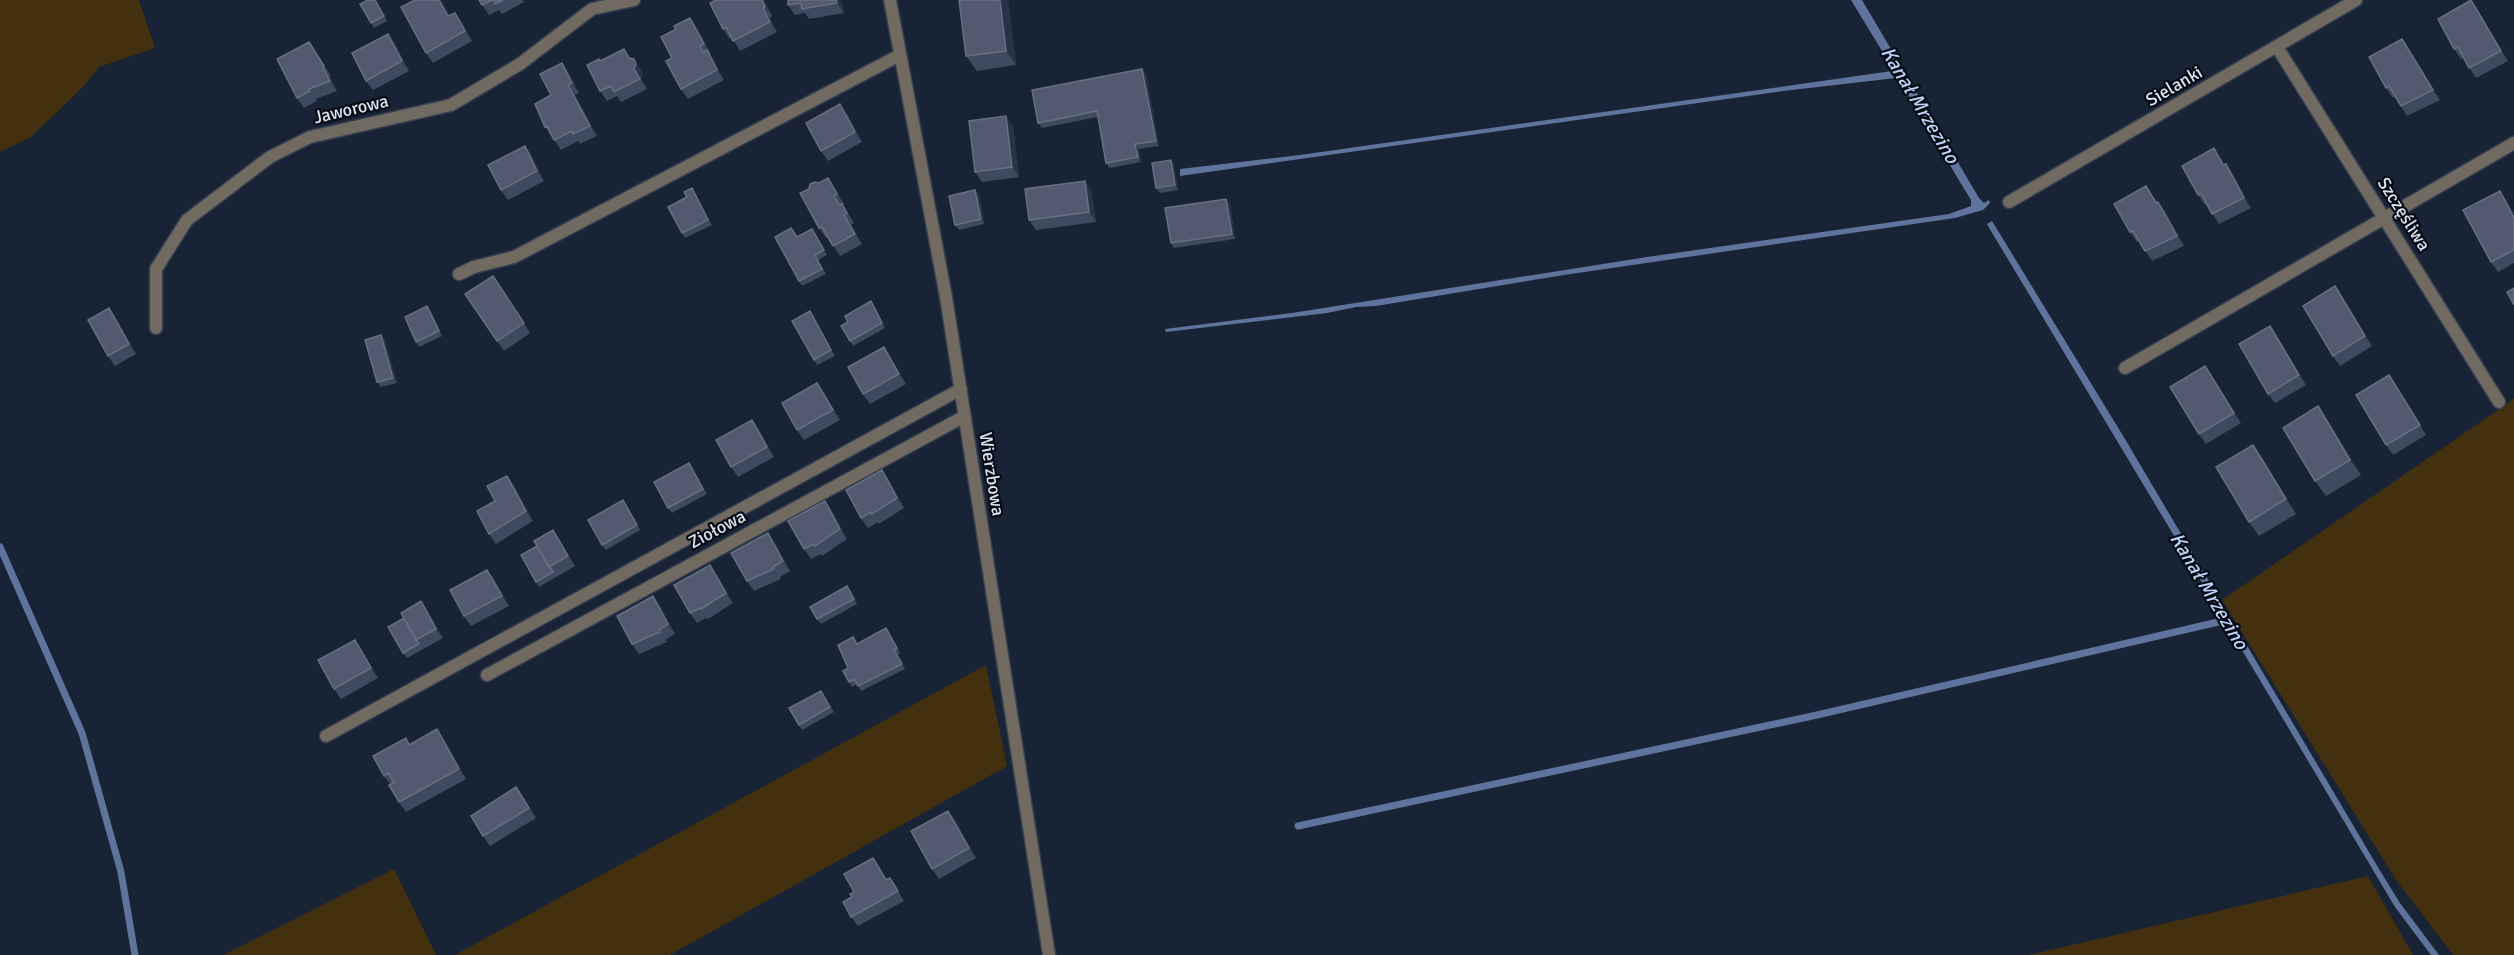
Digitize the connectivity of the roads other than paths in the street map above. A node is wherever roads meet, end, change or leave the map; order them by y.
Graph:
1 (634, 0) edge
2 (891, 0) edge
3 (2356, 0) edge
4 (2277, 47) junction
5 (900, 55) junction
6 (2514, 143) edge
7 (2009, 202) dead end
8 (2385, 217) junction
9 (459, 274) dead end
10 (156, 328) dead end
11 (2125, 368) dead end
12 (961, 389) junction
13 (2499, 402) dead end
14 (965, 416) junction
15 (487, 675) dead end
16 (326, 736) dead end
17 (1049, 955) edge

1 - 10 street, Jaworowa
2 - 5 street, Wierzbowa
3 - 4 street, Sielanki
4 - 7 street, Sielanki
4 - 8 street, Szczęśliwa
5 - 9 street
5 - 12 street, Wierzbowa
6 - 8 street
8 - 11 street
8 - 13 street, Szczęśliwa
12 - 14 street, Wierzbowa
12 - 16 street
14 - 15 street, Ziołowa
14 - 17 street, Wierzbowa

